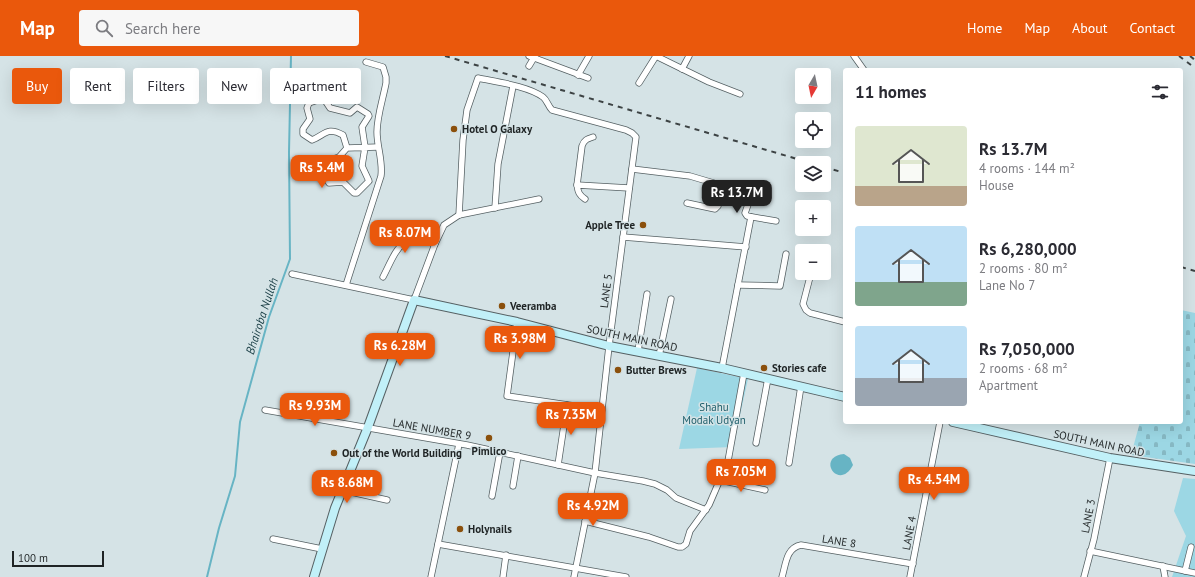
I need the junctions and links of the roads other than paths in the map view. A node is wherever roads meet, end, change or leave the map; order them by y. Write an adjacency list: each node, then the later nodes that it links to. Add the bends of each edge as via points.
1 (532, 56): 7 (street); 10 (street)
2 (589, 56): 10 (street)
3 (656, 56): 9 (street); 12 (street)
4 (689, 56): 9 (street)
5 (854, 56): 8 (street)
6 (366, 62): 17 (street, via 383,67 386,77 377,131)
7 (529, 66)
8 (863, 68)
9 (682, 69): 14 (street)
10 (578, 74): 11 (street)
11 (588, 78)
12 (639, 83)
13 (513, 86): 19 (street, LANE 5, via 537,93 545,98 552,110 632,133 636,137); 28 (street, via 498,164); 29 (street, via 478,78 468,110 463,140)
14 (740, 94)
15 (593, 137): 20 (street, via 587,139 582,146)
16 (365, 147): 17 (street); 18 (street); 18 (street, via 362,166 369,181 357,193 343,182 327,182 325,171 330,160 339,157); 18 (street, via 362,127 369,116 364,110 357,107 350,113 333,109 324,99 309,103 307,108 310,119 303,129 303,134 312,140 326,131 335,132 343,135)
17 (378, 147): 39 (street, via 382,176)
18 (347, 148)
19 (632, 169): 21 (street, via 690,176); 22 (street, LANE 5)
20 (577, 185): 22 (street); 25 (street, via 580,196)
21 (723, 186): 23 (street); 27 (street, via 715,209)
22 (629, 188): 32 (street, LANE 5)
23 (744, 192)
24 (539, 199): 28 (street)
25 (585, 199)
26 (750, 199): 30 (street, via 746,213)
27 (687, 203)
28 (495, 208): 29 (street)
29 (459, 216): 33 (street, via 444,225)
30 (751, 217): 31 (street); 34 (street)
31 (776, 221)
32 (623, 237): 34 (street); 46 (street, LANE 5)
33 (435, 244): 37 (street, via 421,239 402,243); 42 (street)
34 (746, 247): 40 (street)
35 (786, 254): 40 (street, via 780,286)
36 (292, 274): 39 (street)
37 (383, 277)
38 (809, 280): 44 (street, via 803,304 806,310)
39 (346, 285): 42 (street)
40 (738, 285): 49 (street)
41 (647, 294): 47 (street)
42 (414, 300): 45 (main road, SOUTH MAIN ROAD); 59 (main road)
43 (671, 300): 48 (street)
44 (843, 321)
45 (517, 322): 46 (main road, SOUTH MAIN ROAD); 54 (street, via 507,396)
46 (609, 346): 47 (main road, SOUTH MAIN ROAD); 56 (street, LANE 5)
47 (638, 351): 48 (main road, SOUTH MAIN ROAD)
48 (660, 356): 49 (main road, SOUTH MAIN ROAD)
49 (722, 368): 50 (main road, SOUTH MAIN ROAD)
50 (744, 373): 51 (main road, SOUTH MAIN ROAD); 69 (street, via 728,461)
51 (768, 378): 52 (main road, SOUTH MAIN ROAD); 60 (street)
52 (802, 386): 53 (main road, SOUTH MAIN ROAD); 65 (street)
53 (843, 396)
54 (567, 405): 56 (street); 66 (street)
55 (265, 410): 59 (street, LANE NUMBER 9)
56 (602, 410): 68 (street, LANE 5)
57 (940, 424): 83 (street, LANE 4)
58 (962, 424): 64 (main road, SOUTH MAIN ROAD)
59 (368, 427): 61 (street, LANE NUMBER 9); 71 (main road)
60 (756, 443)
61 (459, 444): 62 (street, LANE NUMBER 9); 78 (street)
62 (500, 452): 63 (street, LANE NUMBER 9); 73 (street)
63 (518, 456): 66 (street, LANE NUMBER 9); 70 (street)
64 (1110, 458): 67 (main road, SOUTH MAIN ROAD); 81 (street, LANE 3)
65 (789, 463)
66 (558, 465): 68 (street, LANE NUMBER 9)
67 (1195, 471)
68 (595, 473): 75 (street, LANE NUMBER 9, via 655,484 676,498); 76 (street, LANE 5)
69 (720, 480): 72 (street); 75 (street)
70 (513, 486)
71 (342, 490): 74 (street); 80 (main road)
72 (765, 490)
73 (492, 496)
74 (387, 500)
75 (706, 510): 76 (street, via 682,547)
76 (585, 521): 85 (street, LANE 5)
77 (273, 539): 80 (street)
78 (438, 544): 82 (street); 89 (street)
79 (1191, 547): 86 (street)
80 (322, 549): 88 (main road)
81 (1090, 551): 84 (street); 95 (street, LANE 3)
82 (506, 555): 85 (street); 90 (street)
83 (913, 564): 93 (street, LANE 8, via 801,545 795,546 789,552); 94 (street, LANE 4)
84 (1163, 566): 86 (street); 96 (street)
85 (576, 567): 91 (street, LANE 5); 92 (street)
86 (1185, 571): 87 (street)
87 (1195, 573)
88 (314, 577)
89 (431, 577)
90 (503, 577)
91 (574, 577)
92 (626, 577)
93 (782, 577)
94 (910, 577)
95 (1084, 577)
96 (1165, 577)

